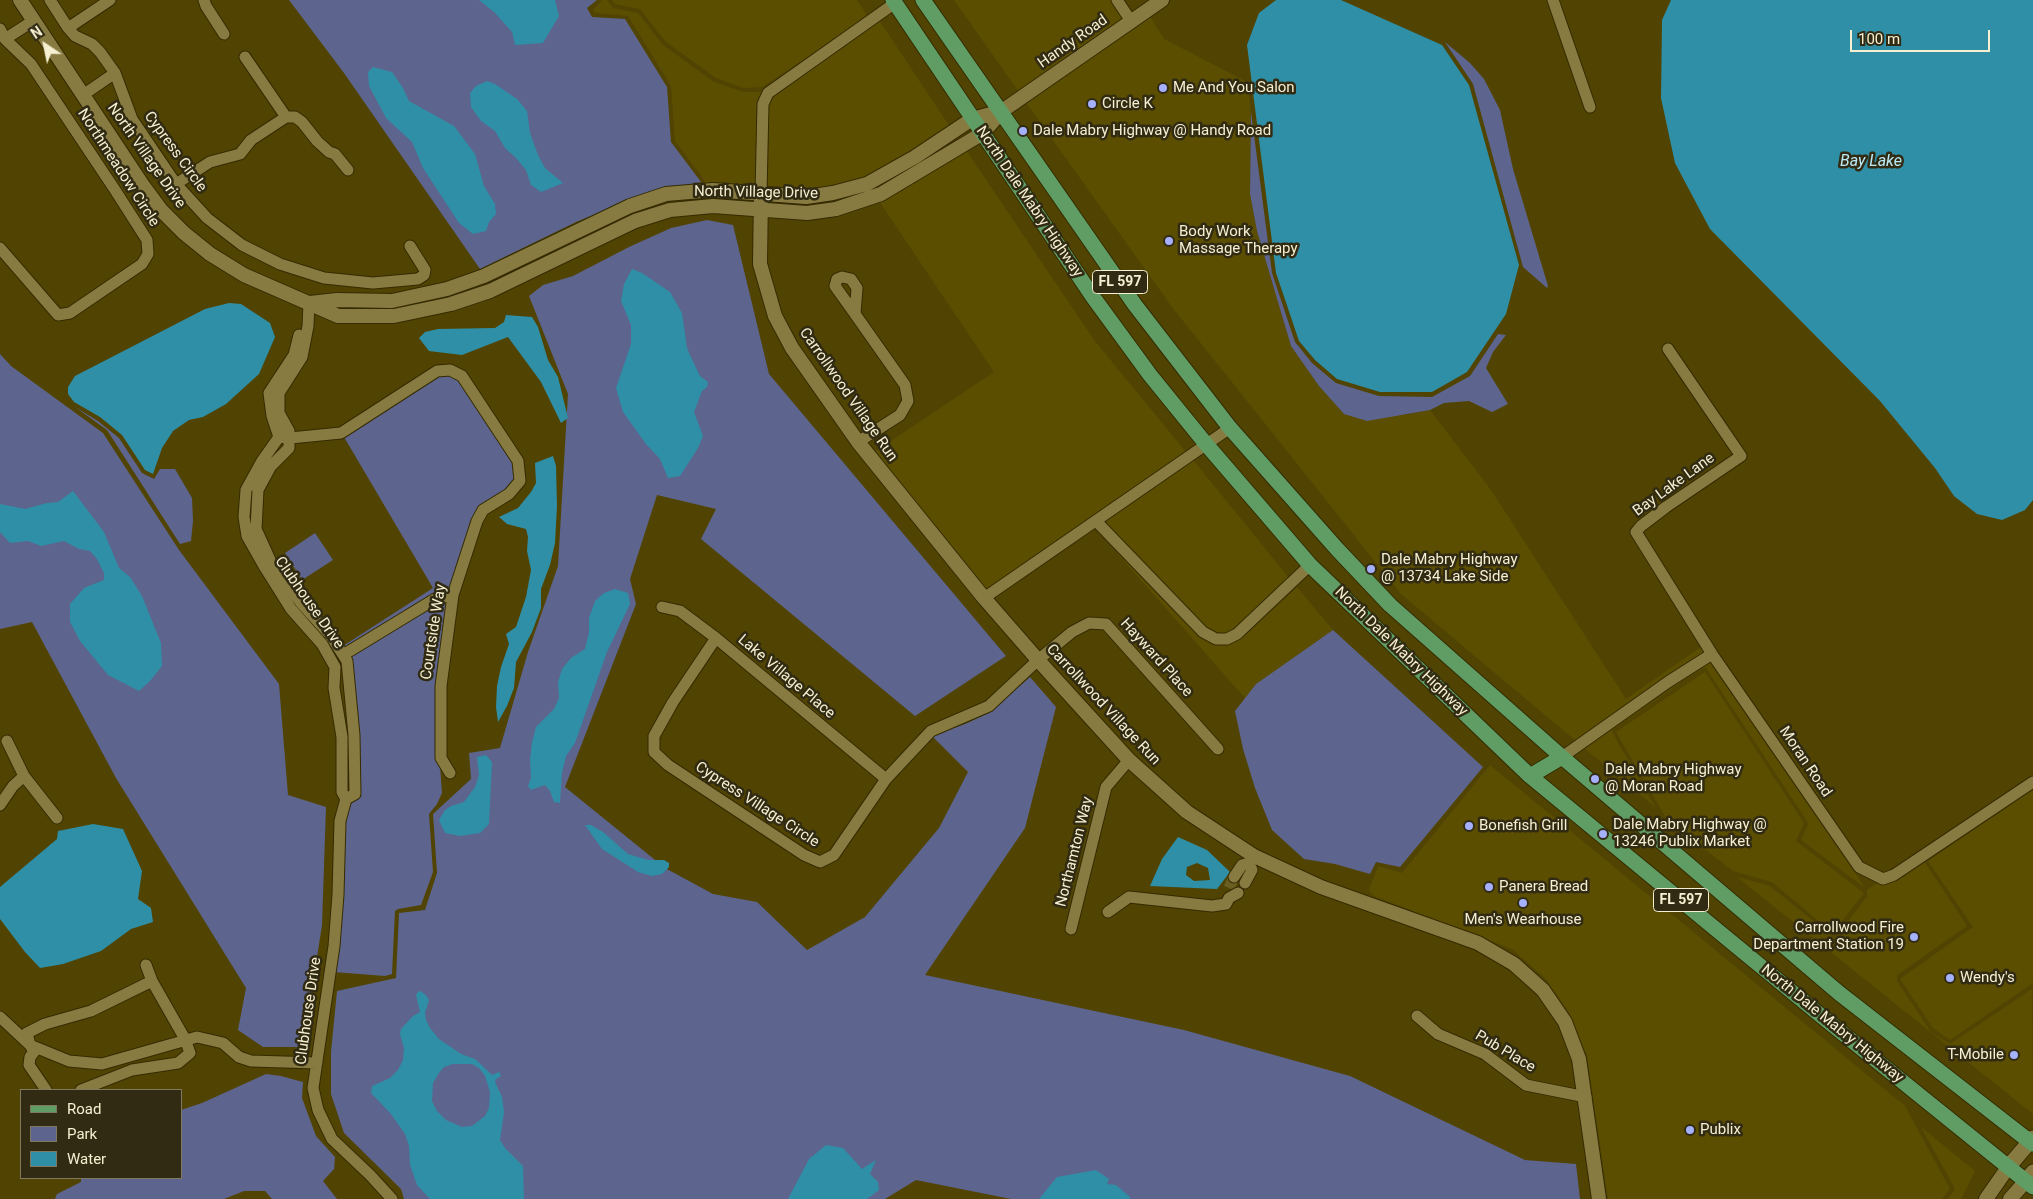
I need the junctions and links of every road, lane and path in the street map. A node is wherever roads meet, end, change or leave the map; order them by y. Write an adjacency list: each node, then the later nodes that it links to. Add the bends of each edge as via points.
1 (20, 0): 10 (street, North Village Drive)
2 (50, 0): 12 (street, Cypress Circle)
3 (110, 0): 12 (street)
4 (204, 0): 14 (street)
5 (923, 0): 20 (main road, North Dale Mabry Highway / FL 597)
6 (1117, 0): 11 (street)
7 (1162, 0): 11 (street, Handy Road)
8 (1553, 0): 19 (street)
9 (894, 1): 22 (main road, North Dale Mabry Highway / FL 597); 27 (street, via 768,93 763,104)
10 (33, 21): 15 (street); 18 (street, North Village Drive)
11 (1131, 21): 20 (street, Handy Road)
12 (68, 28): 17 (street, Cypress Circle, via 75,36 92,44)
13 (0, 29): 15 (street, Northmeadow Circle)
14 (224, 34)
15 (5, 39): 31 (street, Northmeadow Circle, via 31,64 115,190 147,240 148,254 142,264 70,313 58,315)
16 (245, 57): 21 (street)
17 (115, 73): 18 (street); 26 (street, Cypress Circle, via 132,119)
18 (83, 95): 32 (street, North Village Drive, via 144,187 184,233 244,275)
19 (1590, 107)
20 (1002, 111): 22 (street, North Village Drive); 23 (street, North Village Drive); 35 (main road, North Dale Mabry Highway / FL 597, via 1135,305)
21 (286, 117): 24 (street, via 295,117 302,122); 26 (street, via 250,140 240,154 210,162)
22 (972, 118): 23 (main road, North Dale Mabry Highway / FL 597); 25 (street, North Village Drive)
23 (982, 133): 28 (street, North Village Drive); 38 (main road, North Dale Mabry Highway / FL 597, via 1100,307)
24 (348, 170)
25 (876, 179): 27 (street, North Village Drive, via 833,193 806,197); 28 (street)
26 (176, 184): 30 (street, Cypress Circle, via 207,218 242,244 280,264 324,278 373,283 418,279 425,270)
27 (761, 194): 29 (street, Carrollwood Village Run); 32 (street, North Village Drive, via 713,190 666,194 630,206 484,276 447,289 392,301)
28 (881, 194): 29 (street, North Village Drive, via 836,209 807,213)
29 (760, 210): 32 (street, North Village Drive, via 712,206 670,210 636,221 490,291 394,316 338,316); 37 (street, Carrollwood Village Run, via 760,264 775,316 792,348)
30 (410, 246)
31 (0, 248)
32 (309, 303): 36 (street, via 302,357 279,393 279,413 289,431)
33 (855, 314): 37 (street, via 905,385 908,401 900,415)
34 (1668, 349): 45 (street, Bay Lake Lane, via 1741,456 1666,507 1636,532)
35 (1230, 428): 38 (street); 53 (main road, North Dale Mabry Highway / FL 597, via 1390,605)
36 (285, 437): 41 (street, Courtside Way, via 341,433 437,372 450,370 462,376 518,461 520,481 509,494 483,510); 46 (street, Clubhouse Drive, via 289,448 271,466 258,490 256,529 271,562); 49 (street, Clubhouse Drive, via 262,461 246,490 246,536 291,609 322,644 335,668 334,688)
37 (858, 442): 42 (street, Carrollwood Village Run)
38 (1206, 444): 39 (street); 40 (main road, North Dale Mabry Highway / FL 597)
39 (1096, 521): 40 (street, via 1203,632 1216,639 1227,639 1237,634); 42 (street)
40 (1310, 565): 58 (main road, North Dale Mabry Highway / FL 597)
41 (453, 595): 46 (street, via 435,599); 55 (street, Courtside Way, via 441,686 441,758)
42 (984, 598): 47 (street, Carrollwood Village Run)
43 (662, 606): 44 (street, Lake Village Place, via 680,611)
44 (716, 638): 57 (street, Lake Village Place); 57 (street, Cypress Village Circle, via 654,736 654,752 668,765 804,856 820,862 834,855)
45 (1712, 654): 53 (street); 59 (street, Moran Road, via 1859,867 1883,879 1894,875)
46 (343, 655): 48 (street, Clubhouse Drive, via 347,662)
47 (1038, 660): 50 (street, Hayward Place, via 990,706 931,731); 52 (street, Hayward Place, via 1072,632 1089,623 1106,624); 54 (street, Carrollwood Village Run)
48 (354, 736): 49 (street); 60 (street, Clubhouse Drive, via 355,794)
49 (342, 737): 60 (street, Clubhouse Drive, via 342,792)
50 (924, 738): 57 (street, Cypress Village Circle)
51 (7, 741): 56 (street)
52 (1218, 749)
53 (1562, 757): 58 (main road); 78 (main road, North Dale Mabry Highway / FL 597, via 1844,997)
54 (1129, 760): 63 (street, Carrollwood Village Run, via 1187,812); 67 (street, Northamton Way, via 1106,787)
55 (450, 773)
56 (24, 776): 61 (street); 62 (street)
57 (886, 779)
58 (1536, 781): 79 (main road, North Dale Mabry Highway / FL 597)
59 (2033, 782)
60 (346, 800): 74 (street, Clubhouse Drive, via 340,822 334,938)
61 (0, 805)
62 (57, 818)
63 (1251, 859): 64 (street, via 1242,865); 77 (street, Carrollwood Village Run, via 1478,944 1514,964 1543,990 1565,1022 1579,1058)
64 (1239, 880)
65 (1232, 893): 66 (street, via 1226,904 1212,906 1129,897)
66 (1108, 912)
67 (1072, 929)
68 (146, 965): 69 (street)
69 (152, 981): 72 (street); 73 (street, via 91,1011 45,1024 27,1033)
70 (0, 1016): 73 (street)
71 (1417, 1016): 77 (street, Pub Place, via 1438,1034 1485,1054 1526,1085)
72 (185, 1039): 73 (street, via 102,1064 68,1062); 74 (street, via 210,1038 251,1061); 76 (street, via 190,1053 178,1063 132,1070)
73 (30, 1046): 75 (street, via 34,1052 29,1064)
74 (317, 1063): 81 (street, Clubhouse Drive, via 315,1100 332,1139)
75 (45, 1089)
76 (83, 1089)
77 (1586, 1097): 82 (street, Carrollwood Village Run)
78 (2032, 1142): 79 (main road)
79 (2009, 1166): 80 (main road, North Dale Mabry Highway / FL 597); 83 (street)
80 (2031, 1180): 84 (street)
81 (392, 1199)
82 (1599, 1199)
83 (1986, 1199)
84 (2010, 1199)

